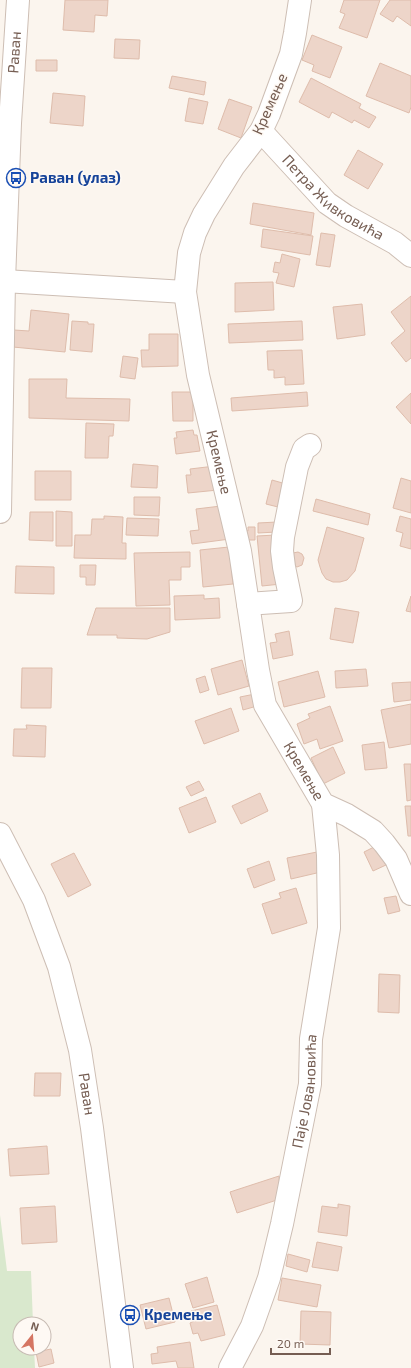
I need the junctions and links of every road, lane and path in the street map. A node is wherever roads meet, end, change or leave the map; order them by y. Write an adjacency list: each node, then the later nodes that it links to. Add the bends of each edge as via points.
1 (18, 0): 3 (street, Раван)
2 (300, 0): 4 (street, Кремење, via 291,54)
3 (5, 122): 6 (street, Раван)
4 (261, 131): 5 (street, Петра Живковића, via 327,203 395,243); 7 (street, Кремење, via 234,166 198,226 189,253)
5 (411, 256)
6 (4, 281): 7 (street); 9 (street, Раван)
7 (184, 292): 10 (street, Кремење, via 198,375 240,551)
8 (310, 444): 10 (street, via 304,449 296,467 283,537 282,551 291,601)
9 (0, 512)
10 (248, 604): 11 (street, Кремење, via 265,705)
11 (323, 804): 13 (street, Кремење, via 347,814 372,831 384,843 396,859); 15 (street, Паје Јовановића, via 328,856 329,928 311,1039 310,1084 269,1278 252,1326)
12 (0, 834): 14 (street, Раван, via 34,900 59,967 80,1050)
13 (411, 894)
14 (122, 1368)
15 (230, 1368)

